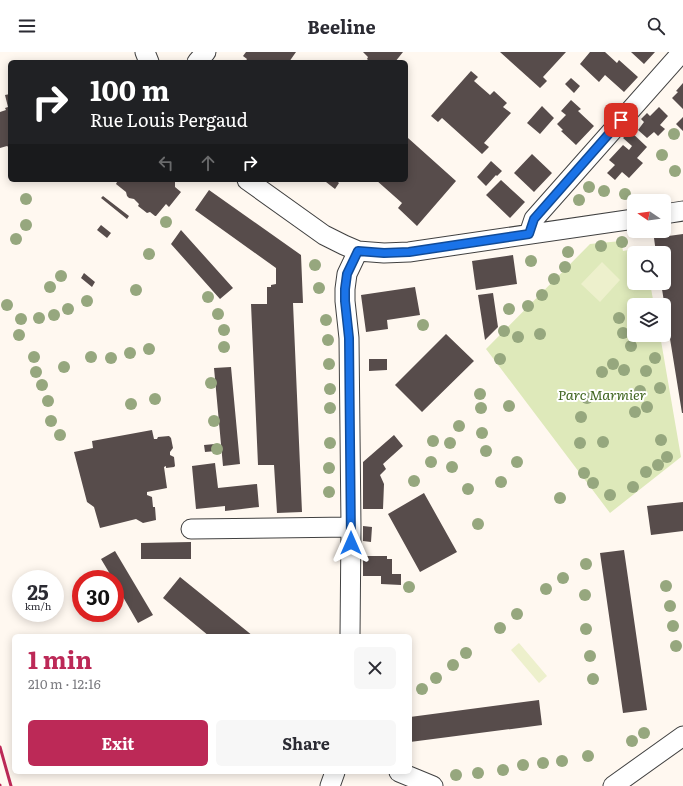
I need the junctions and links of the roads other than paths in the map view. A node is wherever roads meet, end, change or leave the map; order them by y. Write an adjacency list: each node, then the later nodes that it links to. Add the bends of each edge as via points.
1 (206, 52): 3 (street)
2 (682, 52): 8 (street, via 534,219)
3 (199, 60)
4 (250, 182): 9 (street, via 324,235)
5 (683, 211): 6 (street)
6 (671, 213)
7 (627, 220): 8 (street)
8 (529, 234): 9 (street, via 409,252)
9 (358, 251): 10 (street, via 347,274 345,289 349,338)
10 (351, 527): 11 (street); 12 (street)
11 (191, 529)
12 (350, 634)
13 (683, 736): 16 (street)
14 (404, 774): 15 (street)
15 (433, 786)
16 (613, 786)

